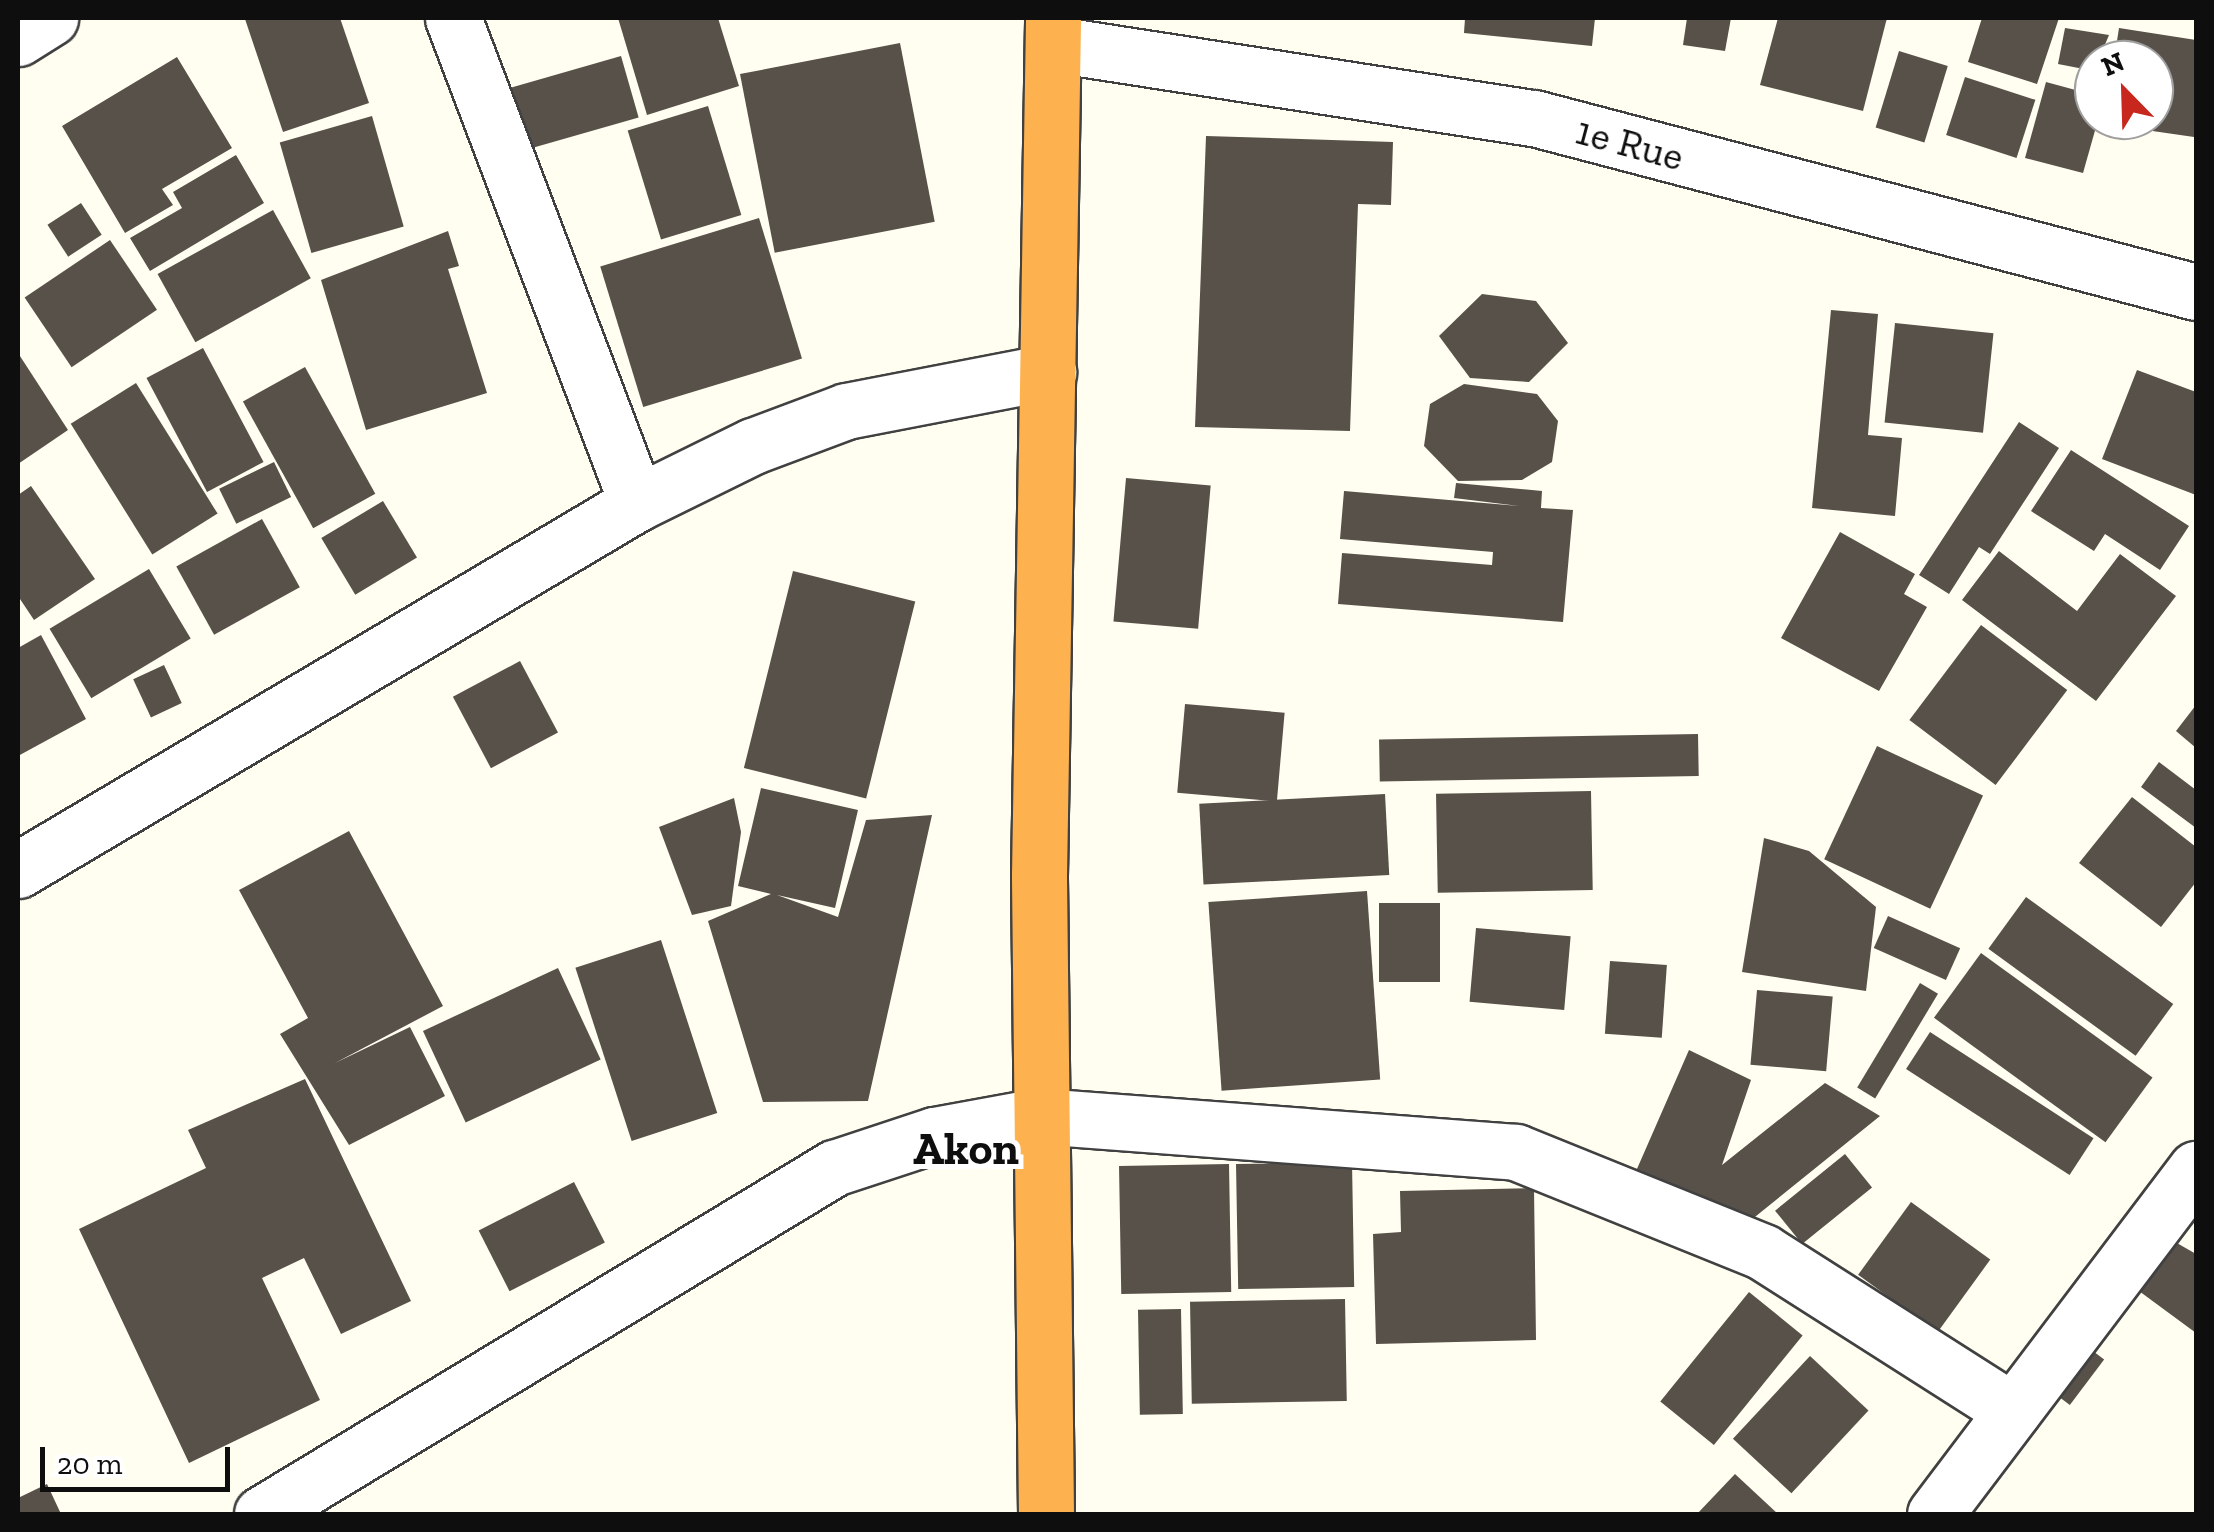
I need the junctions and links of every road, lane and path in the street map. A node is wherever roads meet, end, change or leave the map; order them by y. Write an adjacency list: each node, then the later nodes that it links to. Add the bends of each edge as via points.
1 (50, 18): 4 (street)
2 (453, 18): 7 (street)
3 (1053, 30): 5 (street, 1e Rue, via 1534,118); 6 (highway, via 1043,231)
4 (18, 38)
5 (2196, 292)
6 (1048, 372): 7 (street, via 846,411); 9 (highway)
7 (636, 503): 8 (street)
8 (18, 870)
9 (1039, 1116): 11 (street, via 1516,1152 1763,1252); 12 (street, via 934,1135 834,1168); 13 (highway)
10 (2196, 1169): 11 (street)
11 (2013, 1411): 14 (street)
12 (272, 1511)
13 (1046, 1514)
14 (1934, 1514)

